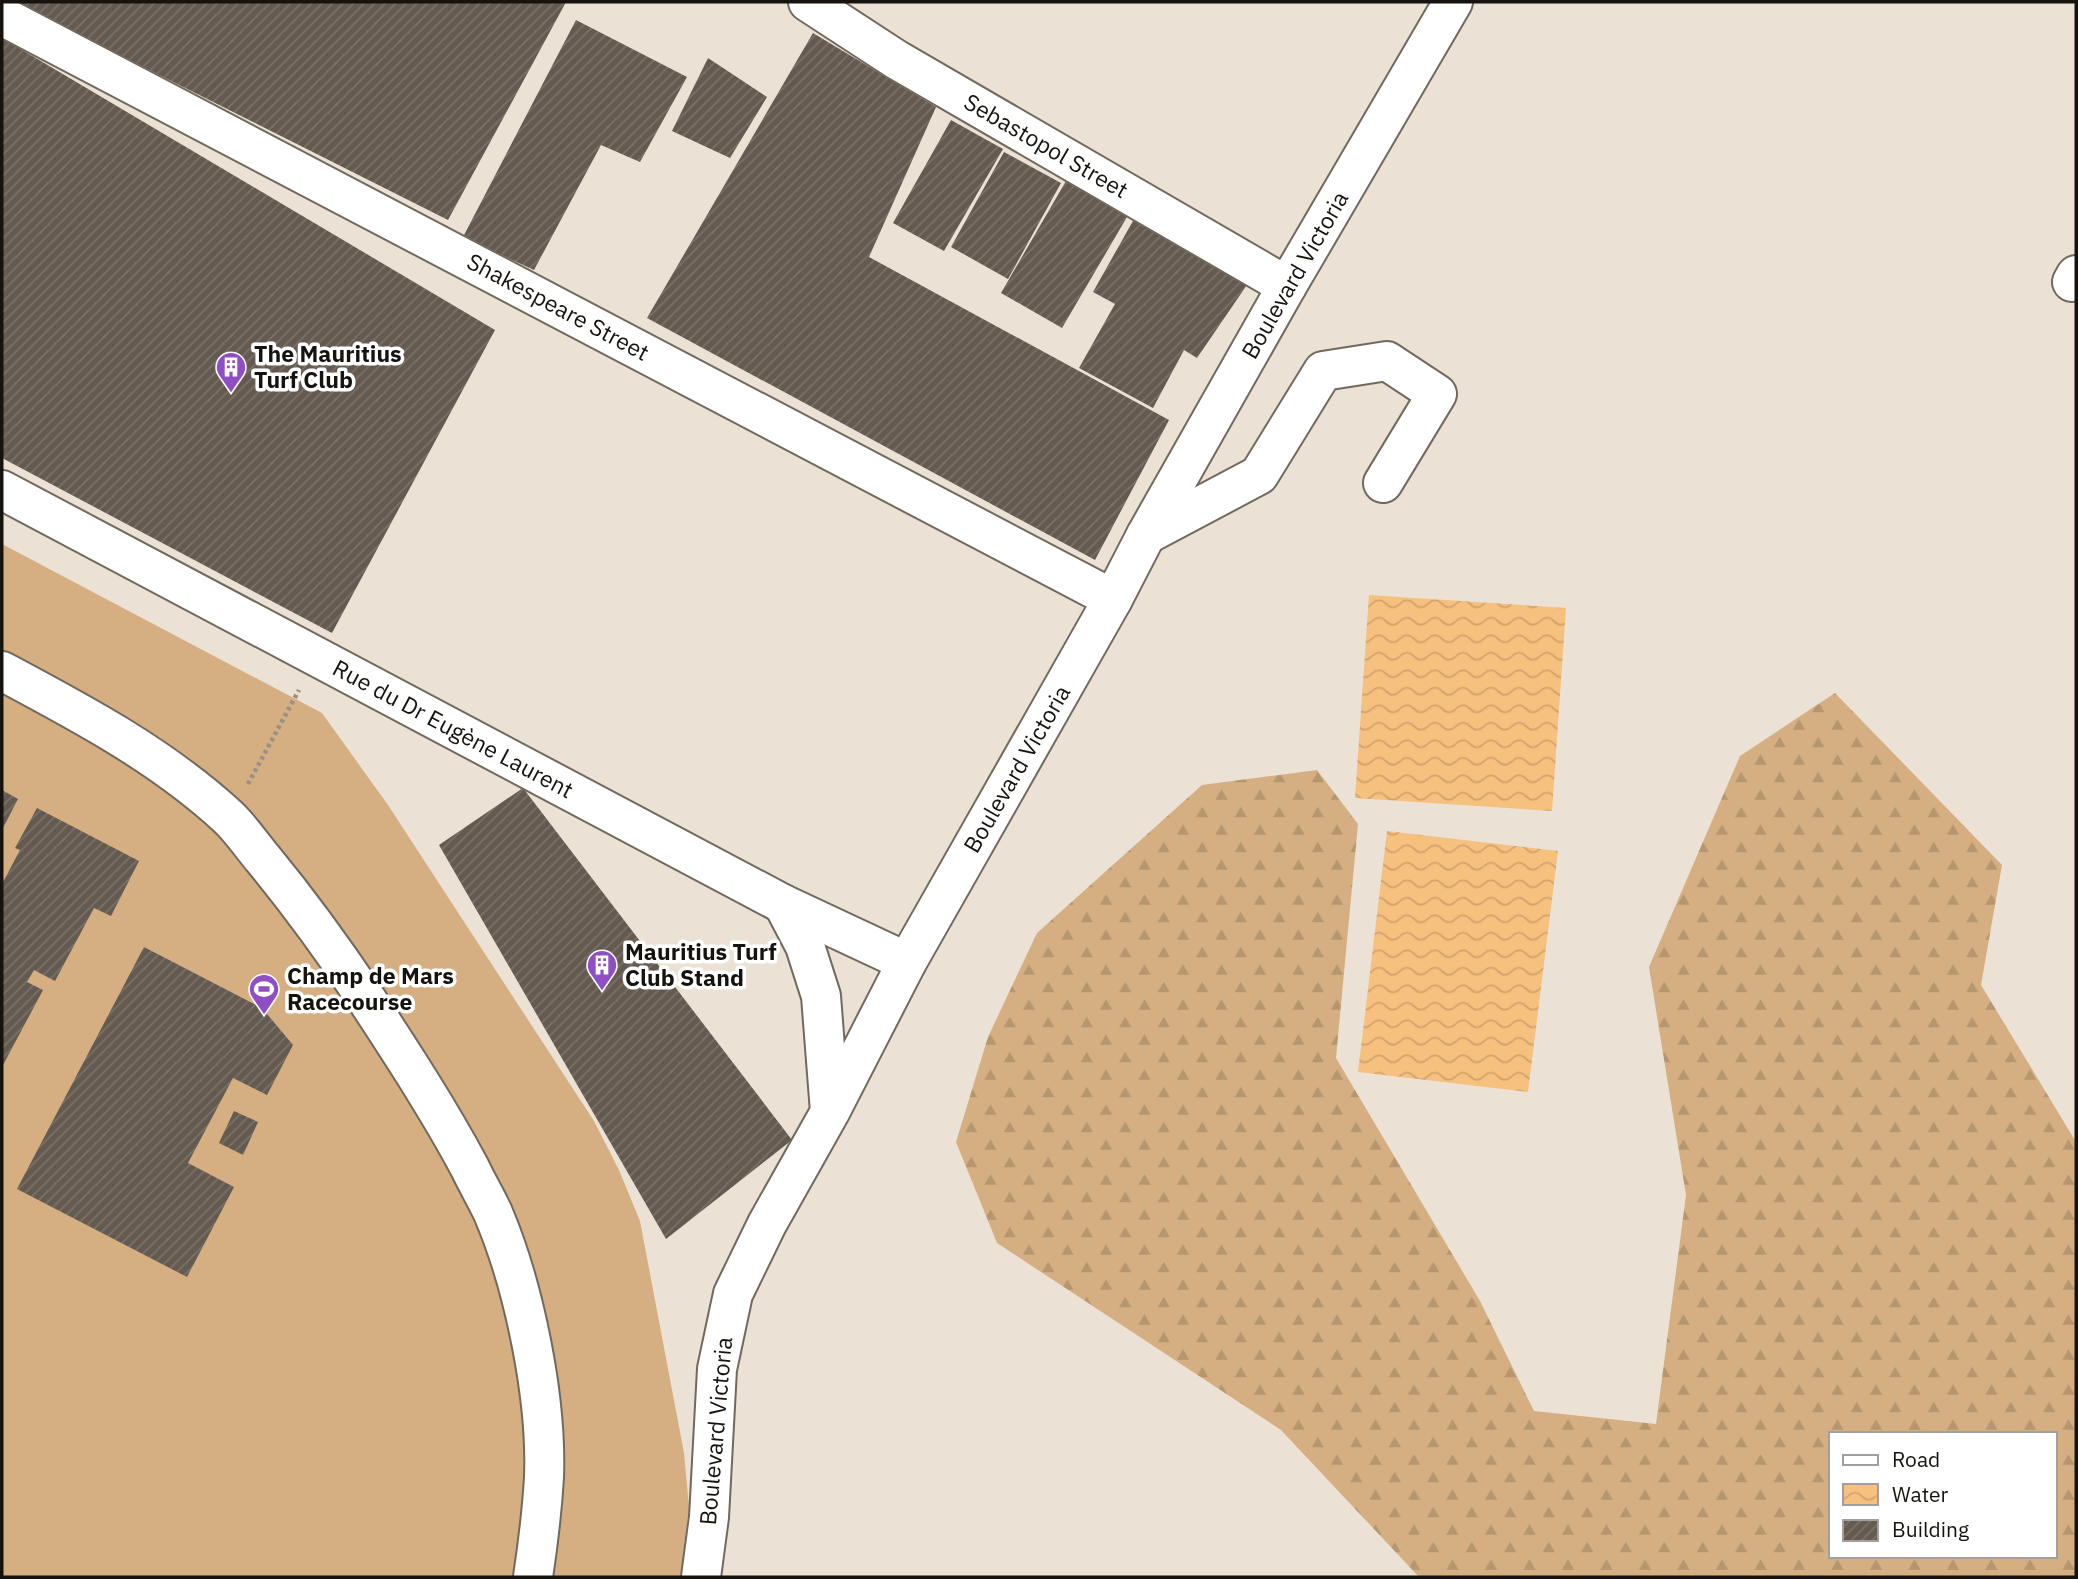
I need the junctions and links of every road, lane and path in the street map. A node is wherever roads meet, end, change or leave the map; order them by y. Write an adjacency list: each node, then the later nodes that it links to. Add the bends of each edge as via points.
1 (808, 2): 4 (street, Sebastopol Street, via 897,60)
2 (1453, 2): 4 (street, Boulevard Victoria)
3 (2, 16): 8 (street, Shakespeare Street)
4 (1287, 286): 7 (street, Boulevard Victoria)
5 (1384, 484): 7 (street, via 1437,394 1387,361 1323,371 1259,475)
6 (2, 490): 12 (street, Rue du Dr Eugène Laurent)
7 (1146, 535): 8 (street, Boulevard Victoria)
8 (1113, 599): 13 (street, Boulevard Victoria)
9 (2, 671): 11 (street, via 77,710 170,769)
10 (301, 686): 11 (path)
11 (229, 818): 15 (street, via 285,885 417,1075 493,1213 526,1321 541,1397 544,1474)
12 (783, 904): 13 (street, Rue du Dr Eugène Laurent); 14 (street, via 805,946 821,996)
13 (907, 962): 14 (street, Boulevard Victoria)
14 (830, 1112): 16 (street, Boulevard Victoria, via 733,1294 717,1369)
15 (533, 1577)
16 (701, 1577)

